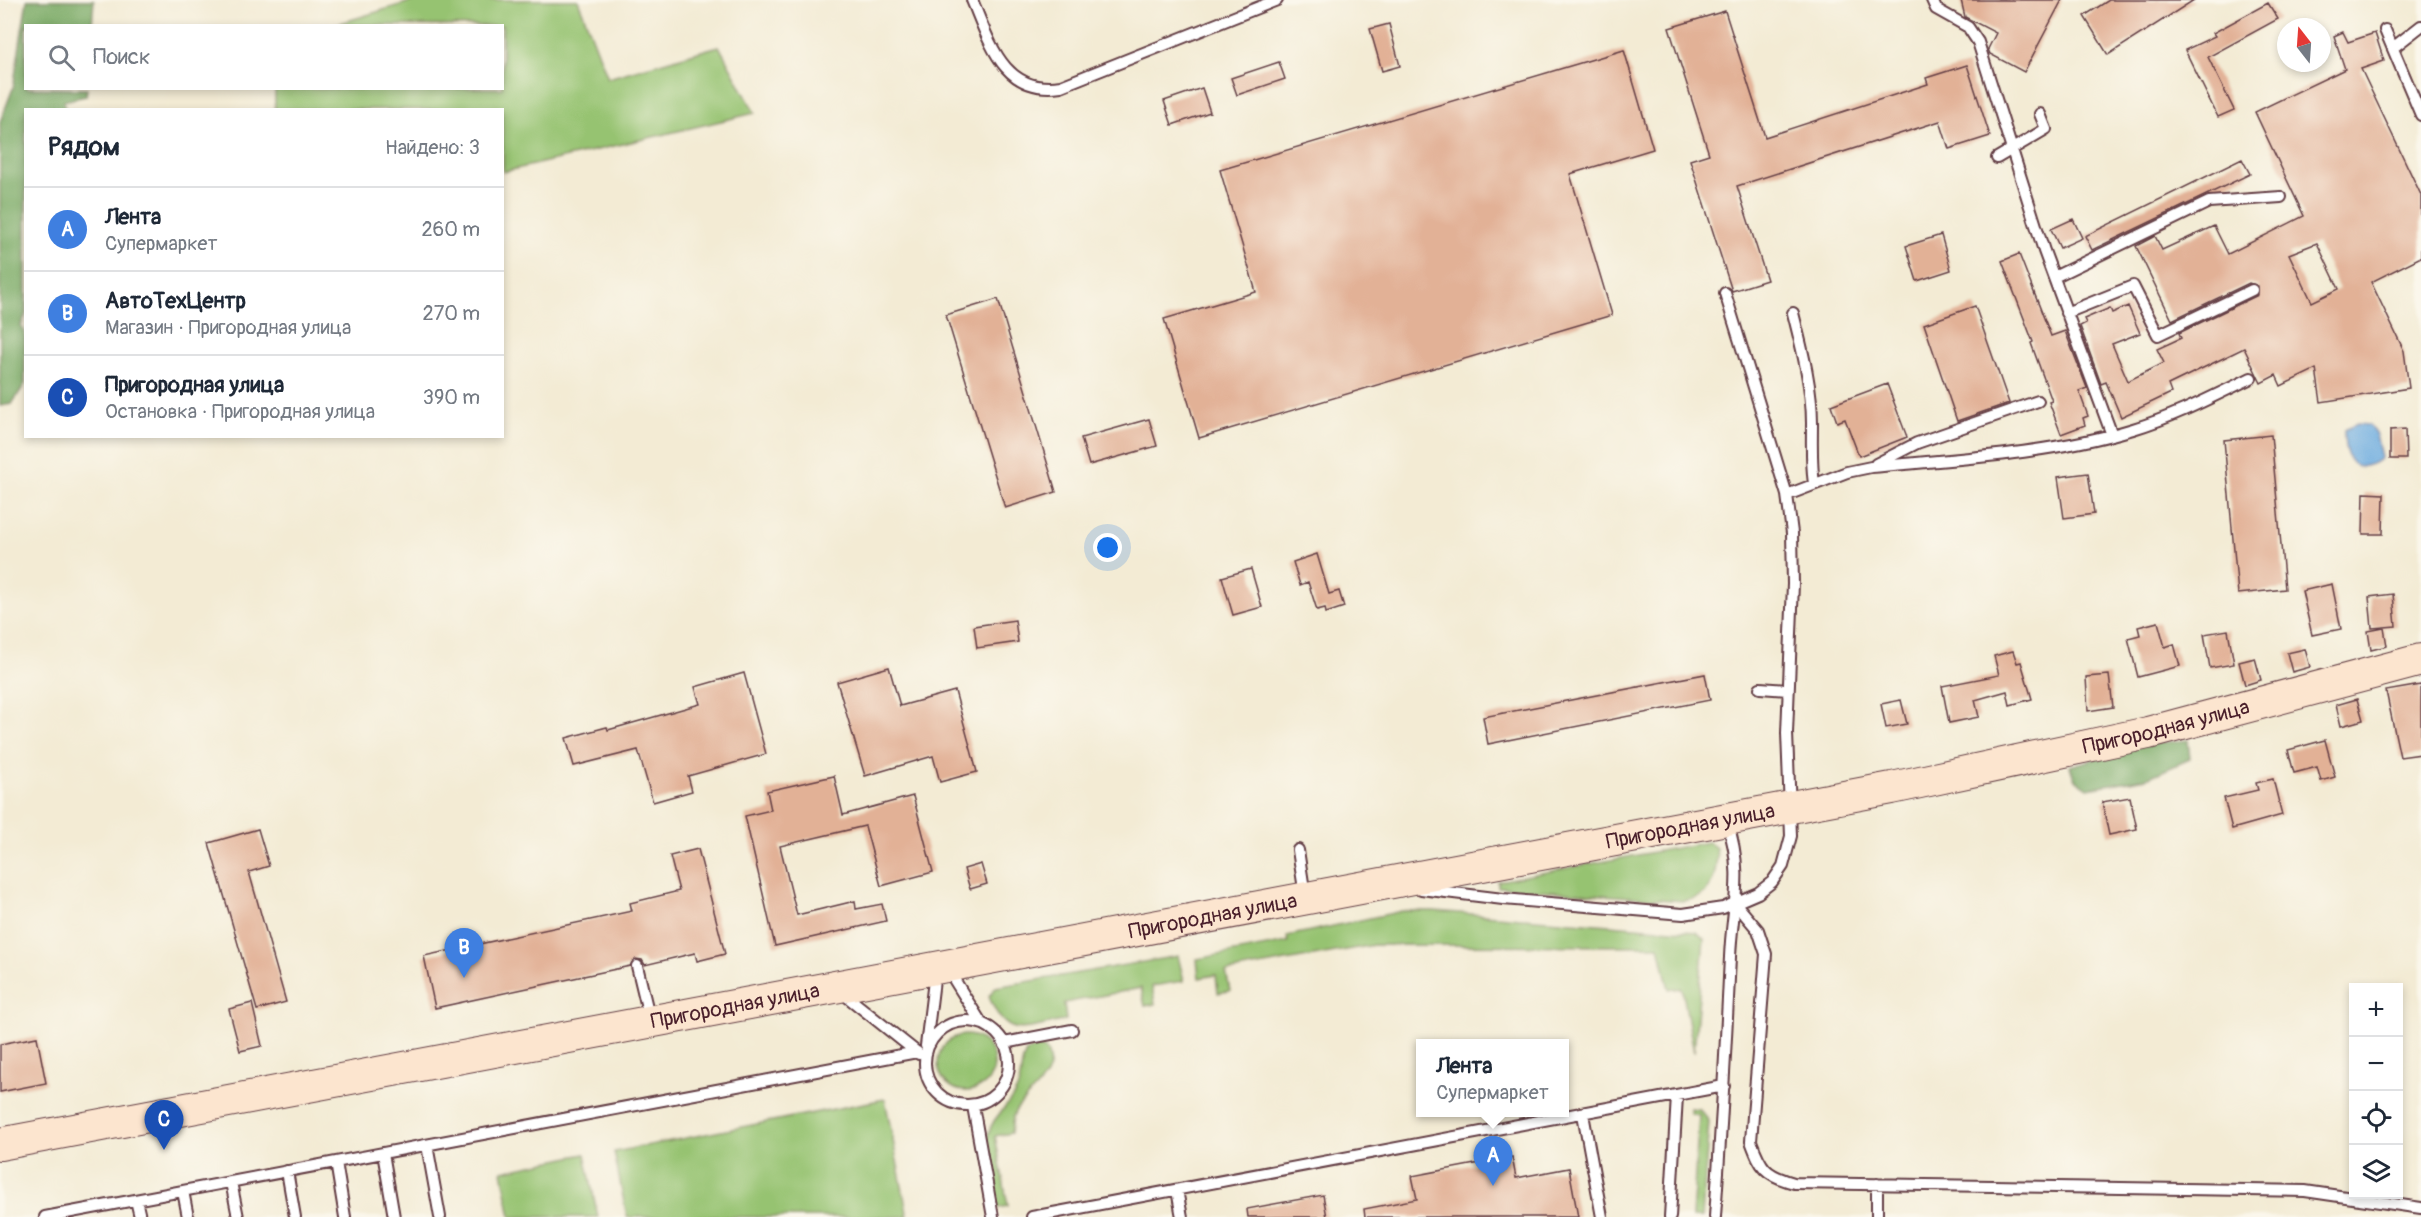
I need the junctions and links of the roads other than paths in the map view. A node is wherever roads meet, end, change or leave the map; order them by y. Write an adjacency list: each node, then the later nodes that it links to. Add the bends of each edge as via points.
1 (972, 0): 2 (lane, via 1002,65 1034,87 1049,88)
2 (1277, 0)
3 (1932, 0): 9 (lane, via 1936,9 1968,27 1978,42)
4 (2421, 26): 6 (lane)
5 (2385, 30): 6 (lane)
6 (2394, 47): 8 (lane)
7 (2040, 114): 9 (lane, via 2046,129)
8 (2421, 115)
9 (2012, 150): 10 (lane); 12 (lane)
10 (1997, 158)
11 (2281, 197): 12 (lane, via 2209,202)
12 (2054, 277): 16 (lane)
13 (2252, 290): 16 (lane, via 2158,335 2133,286)
14 (1725, 293): 22 (lane)
15 (1793, 313): 21 (lane, via 1805,360)
16 (2066, 313): 19 (lane)
17 (2251, 378): 19 (lane, via 2185,410)
18 (2037, 401): 20 (lane, via 1917,443)
19 (2112, 435): 20 (lane, via 2062,446)
20 (1871, 467): 21 (lane)
21 (1814, 484): 22 (lane)
22 (1787, 495): 25 (lane, via 1793,584)
23 (2421, 660): 26 (street, Пригородная улица, via 2148,733)
24 (1760, 688): 25 (lane)
25 (1788, 690): 26 (lane)
26 (1791, 807): 27 (street, Пригородная улица); 31 (lane, via 1791,836 1783,866 1758,893)
27 (1726, 819): 29 (street, Пригородная улица); 31 (lane, via 1735,845)
28 (1298, 850): 30 (lane)
29 (1385, 884): 30 (street, Пригородная улица); 31 (lane, via 1503,899 1683,914)
30 (1305, 899): 33 (street, Пригородная улица)
31 (1735, 903): 40 (lane); 52 (lane, via 1758,930 1766,954 1751,1141 1760,1165 1773,1177 1794,1183)
32 (637, 966): 36 (lane)
33 (941, 969): 34 (street, Пригородная улица); 35 (lane); 39 (lane)
34 (838, 989): 36 (street, Пригородная улица); 39 (lane)
35 (980, 1022): 38 (lane, via 999,1034); 39 (lane, via 957,1021 935,1034)
36 (651, 1023): 46 (street, Пригородная улица)
37 (1072, 1030): 38 (lane)
38 (1004, 1043): 42 (lane, via 1010,1054 1008,1077 994,1097)
39 (920, 1055): 42 (lane, via 929,1083 947,1102); 47 (lane)
40 (1724, 1086): 41 (lane); 71 (lane)
41 (1677, 1096): 43 (lane); 70 (lane)
42 (973, 1106): 66 (lane)
43 (1583, 1114): 45 (lane); 69 (lane)
44 (1567, 1117): 53 (lane)
45 (1569, 1117)
46 (0, 1144)
47 (427, 1145): 48 (lane); 65 (lane)
48 (383, 1153): 49 (lane); 64 (lane)
49 (336, 1162): 50 (lane); 63 (lane)
50 (287, 1171): 51 (lane); 62 (lane)
51 (231, 1182): 54 (lane); 61 (lane)
52 (1877, 1185): 56 (lane, via 2306,1191); 72 (lane)
53 (1177, 1190): 67 (lane); 68 (lane)
54 (183, 1191): 55 (lane); 60 (lane)
55 (136, 1200): 57 (lane); 59 (lane)
56 (2421, 1208)
57 (90, 1213): 58 (lane)
58 (45, 1217)
59 (140, 1217)
60 (188, 1217)
61 (238, 1217)
62 (295, 1217)
63 (345, 1217)
64 (394, 1217)
65 (440, 1217)
66 (993, 1217)
67 (1032, 1217)
68 (1182, 1217)
69 (1602, 1217)
70 (1671, 1217)
71 (1715, 1217)
72 (1877, 1217)

